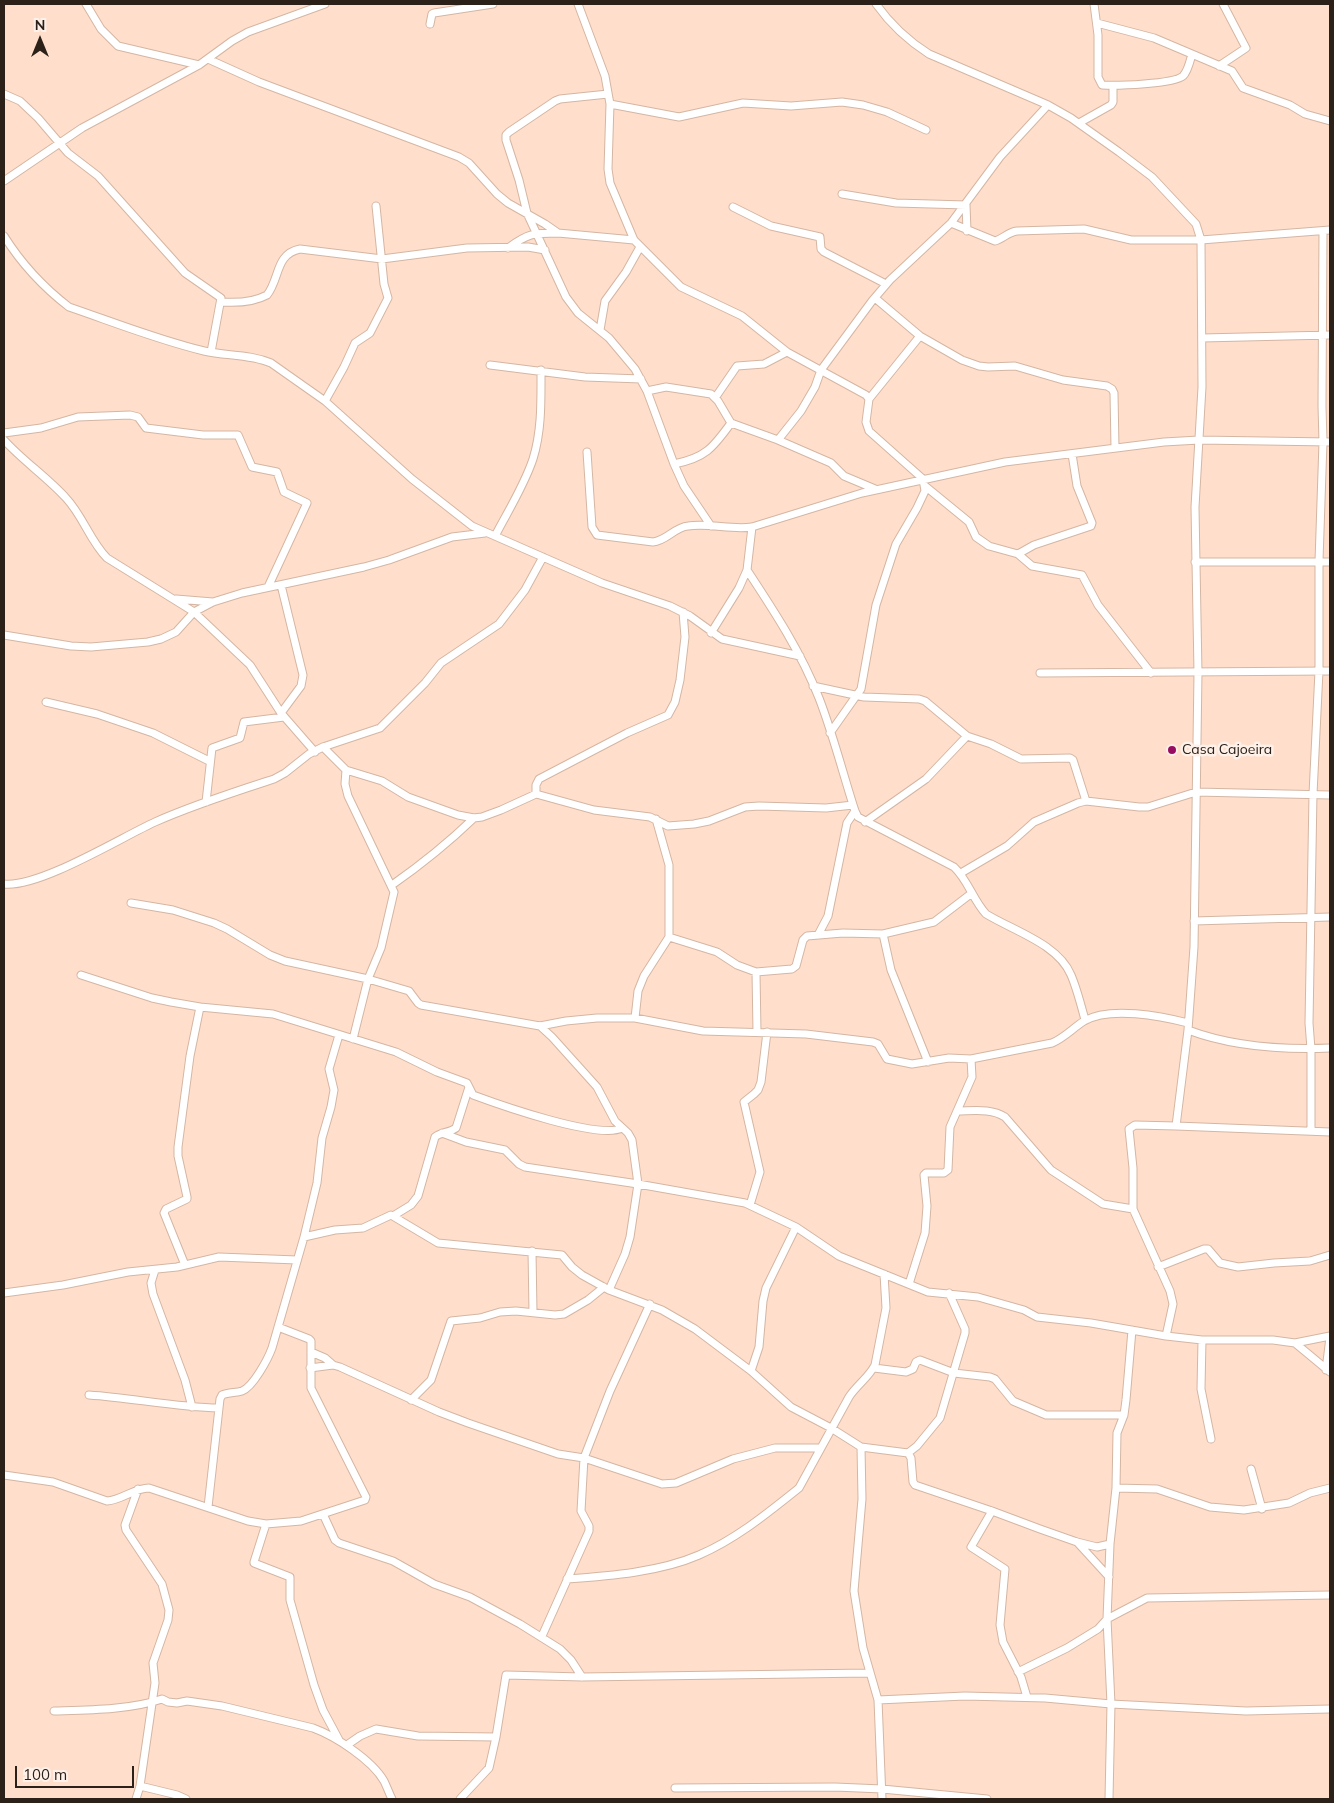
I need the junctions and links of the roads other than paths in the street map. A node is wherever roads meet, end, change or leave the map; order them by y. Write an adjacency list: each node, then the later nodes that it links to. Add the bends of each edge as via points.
1 (86, 4): 12 (street, via 98,26 118,46)
2 (325, 4): 11 (street, via 248,32)
3 (493, 4): 9 (street, via 434,13)
4 (578, 4): 16 (street, via 601,61)
5 (876, 4): 18 (street, via 901,34 929,54)
6 (1094, 4): 8 (street)
7 (1223, 4): 13 (street, via 1246,48)
8 (1097, 23): 10 (street, via 1154,38); 14 (street, via 1098,77 1102,85)
9 (430, 24)
10 (1192, 54): 13 (street); 14 (street, via 1185,73 1176,80)
11 (208, 60): 12 (street); 28 (street, via 459,157 475,169 497,194)
12 (199, 65): 22 (street)
13 (1219, 66): 19 (street, via 1232,71 1243,88)
14 (1113, 86): 20 (street, via 1113,102)
15 (4, 94): 22 (street, via 20,101)
16 (608, 94): 17 (street); 28 (street, via 560,99 506,135)
17 (610, 104): 21 (street, via 679,117 743,103 791,106 842,102 887,112); 35 (street, via 610,183)
18 (1048, 105): 20 (street); 25 (street, via 1000,157)
19 (1330, 121)
20 (1079, 123): 36 (street, via 1152,177 1196,224)
21 (926, 130)
22 (58, 143): 23 (street); 43 (street, via 109,187 185,273 222,298)
23 (4, 182)
24 (842, 194): 25 (street, via 896,203)
25 (966, 205): 29 (street); 31 (street)
26 (376, 206): 40 (street)
27 (733, 208): 41 (street, via 771,226 820,237 824,252)
28 (527, 213): 32 (street); 33 (street)
29 (951, 224): 31 (street); 41 (street)
30 (1327, 230): 36 (street); 45 (street)
31 (968, 231): 36 (street, via 995,241 1017,231 1084,229 1131,240)
32 (538, 233): 33 (street); 37 (street, via 526,236); 39 (street)
33 (558, 233): 35 (street)
34 (4, 236): 48 (street, via 20,260 69,307)
35 (634, 240): 38 (street)
36 (1201, 240): 47 (street)
37 (508, 248): 39 (street); 40 (street, via 456,249)
38 (640, 248): 44 (street, via 605,301); 49 (street, via 681,287 742,316)
39 (545, 250): 44 (street, via 572,306)
40 (382, 259): 43 (street, via 300,248 282,259 267,295); 57 (street, via 388,298 370,333 355,343)
41 (886, 284): 42 (street)
42 (875, 298): 46 (street); 52 (street)
43 (222, 302): 48 (street)
44 (600, 330): 53 (street, via 630,360)
45 (1327, 335): 47 (street); 63 (street, via 1322,406)
46 (920, 336): 56 (street); 64 (street, via 979,366 1015,366 1063,380 1107,386 1114,393)
47 (1202, 338): 62 (street)
48 (211, 352): 57 (street, via 267,361)
49 (787, 352): 52 (street); 55 (street, via 764,364 737,366)
50 (490, 365): 51 (street)
51 (541, 370): 53 (street, via 585,377); 73 (street, via 541,415 532,461)
52 (821, 370): 56 (street); 61 (street, via 801,411)
53 (641, 379): 54 (street)
54 (647, 391): 55 (street, via 666,387 706,393); 67 (street)
55 (715, 398): 58 (street)
56 (869, 399): 68 (street, via 866,422 869,431)
57 (325, 402): 72 (street, via 412,479 472,526)
58 (731, 423): 61 (street); 67 (street, via 708,452 696,459)
59 (4, 433): 81 (street, via 41,428 78,417 130,415 138,417 146,428 203,435 238,435 252,467 275,471 284,492 307,503)
60 (4, 440): 82 (street, via 66,497 107,558)
61 (778, 440): 69 (street, via 831,463 844,476)
62 (1199, 440): 63 (street); 64 (street); 77 (street)
63 (1327, 442): 76 (street)
64 (1115, 448): 66 (street)
65 (587, 452): 70 (street, via 592,527 597,536 659,542 685,527)
66 (1072, 454): 68 (street, via 1005,462); 74 (street, via 1077,486 1091,526 1034,545)
67 (674, 464): 70 (street, via 688,494)
68 (924, 482): 69 (street); 74 (street, via 969,522 976,537 989,546); 95 (street, via 925,491 896,544 872,620)
69 (876, 490): 71 (street)
70 (711, 526): 71 (street)
71 (752, 527): 79 (street)
72 (486, 532): 73 (street); 80 (street, via 452,537 389,560)
73 (495, 536): 75 (street)
74 (1018, 554): 92 (street, via 1032,566 1082,575 1098,605)
75 (543, 557): 85 (street, via 602,583); 100 (street, via 525,590 499,624 441,663 380,728)
76 (1319, 561): 77 (street); 78 (street); 89 (street)
77 (1195, 562): 93 (street)
78 (1330, 562)
79 (747, 570): 86 (street); 88 (street)
80 (281, 585): 81 (street); 97 (street, via 303,674 301,686)
81 (268, 587): 83 (street)
82 (173, 599): 83 (street); 84 (street)
83 (213, 602): 84 (street)
84 (194, 612): 87 (street, via 176,632 148,642 91,647); 97 (street, via 250,665)
85 (683, 612): 86 (street); 105 (street, via 685,637 680,680 676,702 668,715 626,733 539,779)
86 (711, 633): 88 (street, via 733,642)
87 (4, 635)
88 (800, 656): 94 (street)
89 (1319, 671): 90 (street); 93 (street); 106 (street)
90 (1330, 671)
91 (1040, 673): 92 (street)
92 (1151, 673): 93 (street)
93 (1198, 673): 104 (street)
94 (813, 686): 95 (street); 98 (street)
95 (858, 695): 98 (street); 99 (street, via 925,701)
96 (46, 702): 102 (street, via 97,714 153,733)
97 (282, 715): 101 (street); 102 (street, via 244,722 240,738 212,748)
98 (830, 733): 110 (street)
99 (967, 736): 108 (street, via 1021,759 1070,758); 113 (street, via 926,779)
100 (323, 747): 101 (street); 103 (street)
101 (315, 752): 109 (street, via 274,779)
102 (209, 761): 109 (street)
103 (346, 770): 111 (street, via 382,781 408,797); 116 (street, via 348,796)
104 (1196, 792): 106 (street); 108 (street, via 1148,807); 121 (street)
105 (536, 794): 111 (street); 112 (street, via 600,811)
106 (1313, 794): 107 (street); 120 (street)
107 (1330, 795)
108 (1086, 801): 114 (street, via 1034,822 1007,846)
109 (206, 802): 115 (street, via 155,822 54,872 18,885)
110 (854, 808): 112 (street, via 745,807 694,824 668,826); 113 (street); 123 (street, via 847,823 828,916)
111 (474, 818): 116 (street, via 427,861)
112 (656, 818): 124 (street, via 669,865)
113 (865, 822): 114 (street)
114 (961, 873): 117 (street)
115 (4, 884)
116 (392, 885): 127 (street, via 392,905 381,948)
117 (972, 893): 122 (street, via 934,922); 130 (street, via 986,914 1049,948 1061,959 1071,974)
118 (131, 903): 127 (street, via 173,910 214,923 285,961)
119 (1330, 917): 120 (street)
120 (1311, 918): 121 (street); 140 (street)
121 (1194, 921): 133 (street)
122 (883, 934): 123 (street); 142 (street, via 891,970)
123 (818, 935): 125 (street, via 805,937 794,968)
124 (669, 937): 125 (street, via 717,952); 129 (street, via 644,976 638,991)
125 (756, 972): 134 (street)
126 (81, 975): 128 (street, via 152,998)
127 (368, 979): 132 (street, via 409,991 421,1005); 138 (street)
128 (200, 1007): 136 (street, via 273,1014); 159 (street, via 178,1147 188,1197 164,1213)
129 (636, 1018): 131 (street, via 597,1018); 134 (street, via 702,1031)
130 (1085, 1020): 133 (street, via 1109,1014 1136,1014 1156,1016); 141 (street, via 1052,1043)
131 (552, 1024): 132 (street); 137 (street)
132 (540, 1026): 137 (street)
133 (1188, 1027): 140 (street, via 1208,1038 1241,1045); 145 (street)
134 (757, 1032): 135 (street)
135 (766, 1032): 142 (street, via 873,1042 887,1058 912,1064); 151 (street, via 761,1082 758,1090 744,1102 760,1172)
136 (339, 1034): 138 (street); 155 (street, via 329,1069 334,1090 323,1131 317,1183)
137 (552, 1036): 146 (street, via 597,1087)
138 (352, 1039): 143 (street, via 396,1052)
139 (1330, 1048): 140 (street)
140 (1311, 1049): 147 (street)
141 (971, 1059): 142 (street, via 949,1058); 144 (street, via 972,1077)
142 (928, 1062)
143 (470, 1086): 146 (street, via 473,1095 532,1116 592,1129 612,1131); 148 (street, via 456,1128)
144 (957, 1111): 152 (street, via 1000,1113 1051,1170 1103,1204); 163 (street, via 950,1127 948,1170 924,1175 925,1233)
145 (1176, 1126): 147 (street); 152 (street, via 1135,1125 1129,1129)
146 (622, 1128): 150 (street, via 632,1140)
147 (1311, 1130): 149 (street)
148 (442, 1132): 150 (street, via 466,1142 505,1150 525,1167); 153 (street, via 435,1137 414,1202)
149 (1330, 1132)
150 (638, 1184): 151 (street); 164 (street, via 625,1254)
151 (750, 1205): 154 (street)
152 (1133, 1209): 160 (street)
153 (393, 1216): 155 (street, via 363,1228); 156 (street, via 438,1243)
154 (796, 1227): 162 (street, via 840,1256); 179 (street, via 766,1288 759,1348)
155 (304, 1237): 158 (street)
156 (532, 1251): 164 (street, via 562,1255 582,1275); 168 (street)
157 (1330, 1255): 160 (street, via 1310,1261 1238,1267 1220,1263 1208,1249 1204,1249)
158 (297, 1260): 159 (street, via 229,1257); 169 (street)
159 (185, 1265): 161 (street)
160 (1158, 1267): 171 (street, via 1173,1304)
161 (155, 1270): 165 (street); 184 (street, via 151,1283 153,1294)
162 (884, 1274): 163 (street); 178 (street, via 886,1308)
163 (909, 1284): 166 (street, via 928,1292)
164 (606, 1289): 167 (street); 168 (street, via 564,1314)
165 (4, 1293)
166 (949, 1293): 170 (street, via 978,1297 1038,1317); 181 (street, via 965,1329)
167 (650, 1304): 179 (street, via 695,1329); 192 (street)
168 (533, 1312): 183 (street, via 500,1312 451,1321 431,1380)
169 (278, 1327): 175 (street, via 309,1338 312,1341); 185 (street, via 268,1358 256,1377 242,1391 222,1395)
170 (1132, 1330): 171 (street); 186 (street)
171 (1166, 1336): 173 (street)
172 (1330, 1337): 174 (street); 180 (street)
173 (1202, 1340): 174 (street); 188 (street, via 1201,1389)
174 (1295, 1343): 180 (street)
175 (311, 1352): 176 (street); 177 (street)
176 (333, 1365): 177 (street); 183 (street)
177 (310, 1368): 201 (street, via 311,1388 366,1499)
178 (874, 1368): 181 (street, via 910,1372 920,1360); 187 (street, via 855,1388)
179 (751, 1370): 187 (street, via 791,1407)
180 (1328, 1371)
181 (954, 1373): 186 (street, via 995,1379 1013,1401 1046,1415); 191 (street, via 940,1418)
182 (89, 1395): 184 (street)
183 (411, 1400): 192 (street, via 558,1454)
184 (192, 1407): 185 (street)
185 (219, 1408): 198 (street)
186 (1124, 1415): 195 (street, via 1117,1433)
187 (831, 1428): 189 (street); 190 (street)
188 (1211, 1439)
189 (861, 1447): 191 (street); 211 (street, via 862,1499 854,1591)
190 (820, 1448): 192 (street, via 775,1448 733,1459 669,1484); 206 (street, via 799,1488 732,1538 699,1555 665,1566)
191 (908, 1452): 200 (street, via 915,1485)
192 (584, 1458): 206 (street, via 581,1511 589,1531)
193 (1251, 1469): 199 (street)
194 (4, 1475): 197 (street, via 53,1482 108,1501)
195 (1116, 1488): 199 (street, via 1156,1489 1222,1509); 204 (street)
196 (1330, 1488): 199 (street, via 1310,1493 1289,1504)
197 (138, 1489): 198 (street, via 149,1488); 213 (street, via 126,1530 162,1584 169,1610 153,1663)
198 (208, 1507): 202 (street)
199 (1262, 1509)
200 (992, 1510): 203 (street); 210 (street, via 971,1547 1005,1569 1001,1634)
201 (323, 1514): 202 (street, via 301,1521); 209 (street, via 339,1544 393,1561)
202 (266, 1524): 222 (street, via 254,1562 290,1578 290,1600 314,1685)
203 (1077, 1542): 204 (street, via 1097,1547); 205 (street)
204 (1110, 1544): 205 (street)
205 (1108, 1577): 208 (street)
206 (567, 1579): 209 (street)
207 (1330, 1595): 208 (street, via 1147,1598)
208 (1107, 1619): 210 (street, via 1082,1639); 218 (street)
209 (542, 1636): 212 (street, via 571,1660)
210 (1018, 1672): 214 (street)
211 (869, 1673): 212 (street); 216 (street)
212 (582, 1677): 221 (street, via 506,1675)
213 (155, 1683): 215 (street, via 156,1693); 217 (street)
214 (1027, 1697): 216 (street); 218 (street)
215 (162, 1699): 217 (street); 222 (street, via 222,1706 313,1728)
216 (878, 1700): 226 (street)
217 (152, 1702): 220 (street, via 94,1710); 224 (street)
218 (1111, 1704): 219 (street, via 1246,1711); 233 (street)
219 (1330, 1709)
220 (54, 1711)
221 (496, 1737): 223 (street, via 418,1736 376,1729); 230 (street, via 489,1768)
222 (339, 1740): 223 (street)
223 (347, 1745): 229 (street, via 384,1780)
224 (140, 1786): 227 (street); 228 (street)
225 (675, 1788): 226 (street)
226 (882, 1789): 231 (street); 232 (street)
227 (136, 1799)
228 (186, 1799)
229 (392, 1799)
230 (460, 1799)
231 (882, 1799)
232 (987, 1799)
233 (1109, 1799)

